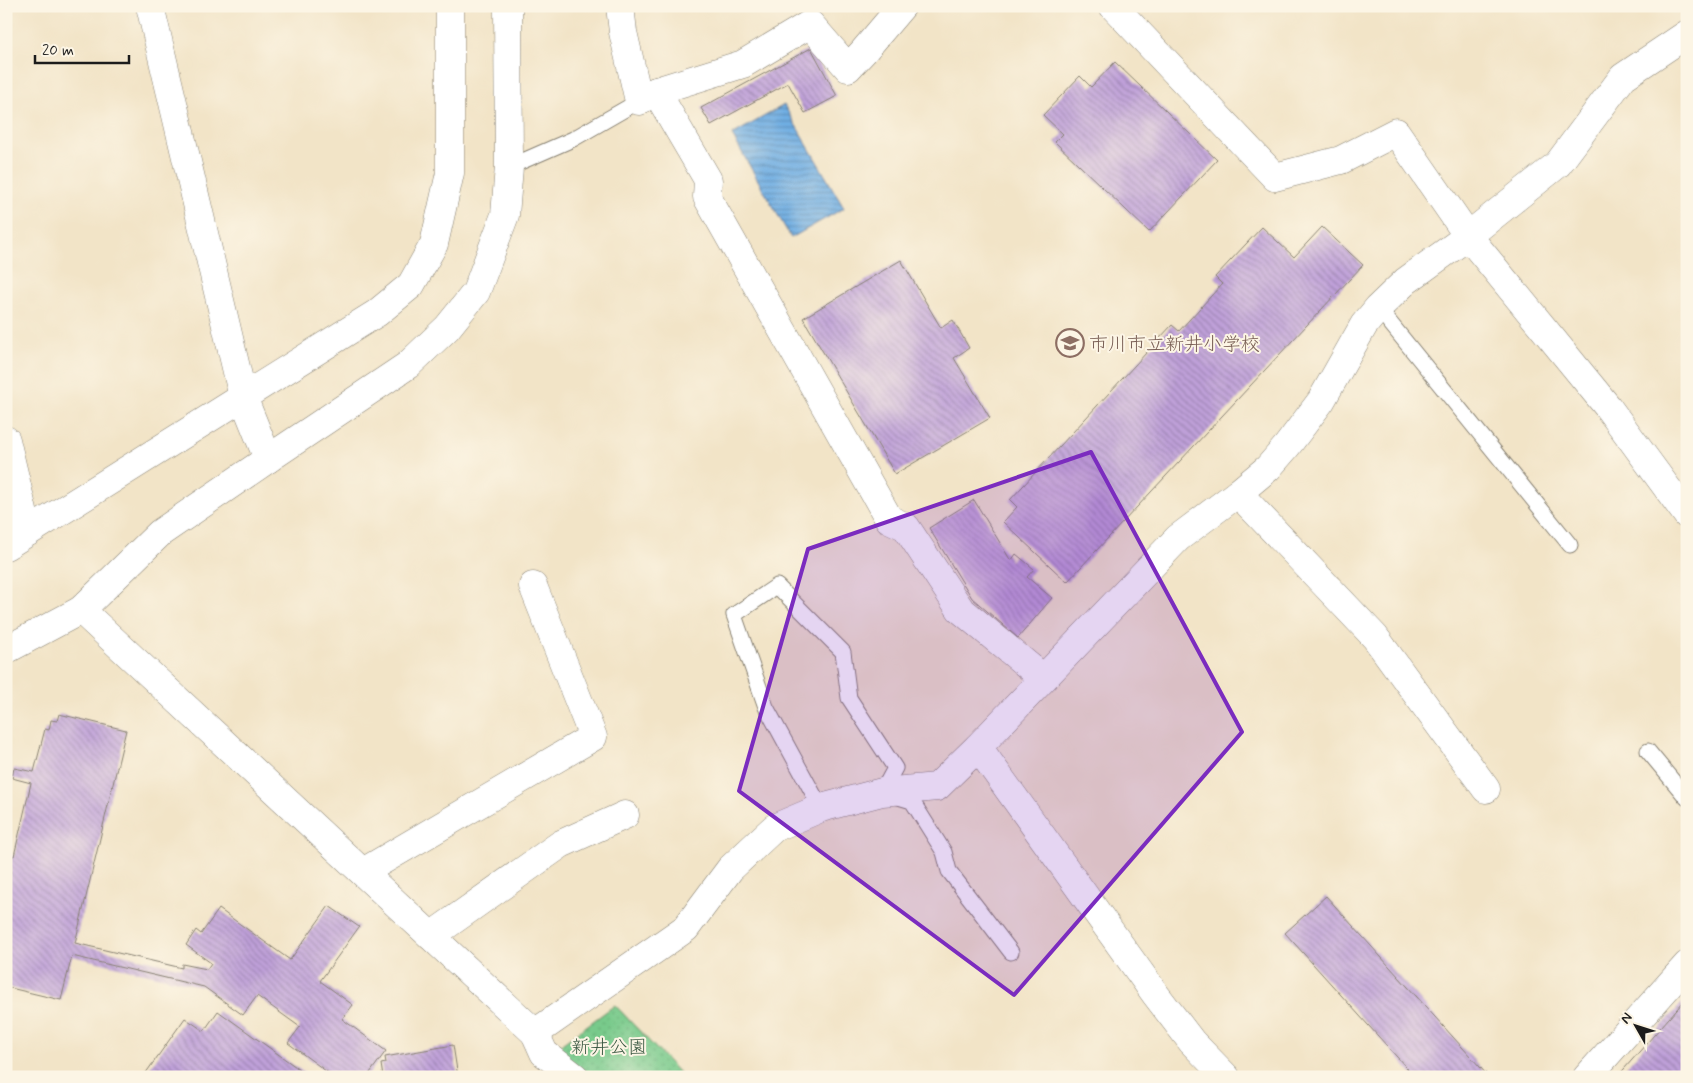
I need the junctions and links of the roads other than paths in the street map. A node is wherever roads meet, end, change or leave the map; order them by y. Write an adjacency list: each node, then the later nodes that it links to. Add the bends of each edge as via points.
1 (150, 6): 12 (street)
2 (450, 6): 12 (street, via 450,173 434,244 412,285 377,313)
3 (508, 6): 9 (street)
4 (620, 6): 8 (street, via 623,32)
5 (902, 6): 8 (street, via 848,68 810,24 743,64)
6 (1113, 6): 10 (street, via 1275,177 1342,160 1396,132)
7 (1687, 34): 10 (street, via 1623,77 1558,164)
8 (648, 96): 9 (lane, via 573,139); 22 (street, via 708,180 707,197 890,518 906,527 960,609)
9 (509, 167): 14 (street, via 505,215 487,265 476,292 447,328 408,365)
10 (1468, 236): 11 (street, via 1406,281); 16 (street, via 1606,406)
11 (1378, 308): 15 (street, via 1364,325 1322,401 1268,468); 18 (lane)
12 (242, 397): 14 (street); 17 (street)
13 (6, 440): 17 (street)
14 (268, 459): 20 (street, via 160,534)
15 (1238, 493): 22 (street, via 1178,538); 25 (street, via 1375,637)
16 (1687, 515)
17 (17, 539)
18 (1570, 545)
19 (533, 586): 30 (street, via 593,737)
20 (80, 610): 21 (street); 30 (street)
21 (6, 650)
22 (1044, 678): 23 (street)
23 (978, 747): 26 (street, via 937,787); 36 (street, via 1156,995 1192,1042)
24 (1648, 751): 27 (lane)
25 (1486, 789)
26 (882, 792): 28 (street); 28 (lane, via 895,768 849,698 843,652 776,586 734,615 766,706); 32 (lane, via 912,801 944,852 949,871)
27 (1687, 798)
28 (821, 808): 34 (street, via 774,828 730,869 686,928)
29 (625, 815): 31 (street, via 561,844)
30 (363, 872): 31 (street)
31 (431, 936): 34 (street)
32 (1011, 952)
33 (1687, 965): 37 (street)
34 (535, 1033): 35 (street, via 544,1053)
35 (575, 1077)
36 (1226, 1077)
37 (1587, 1077)

